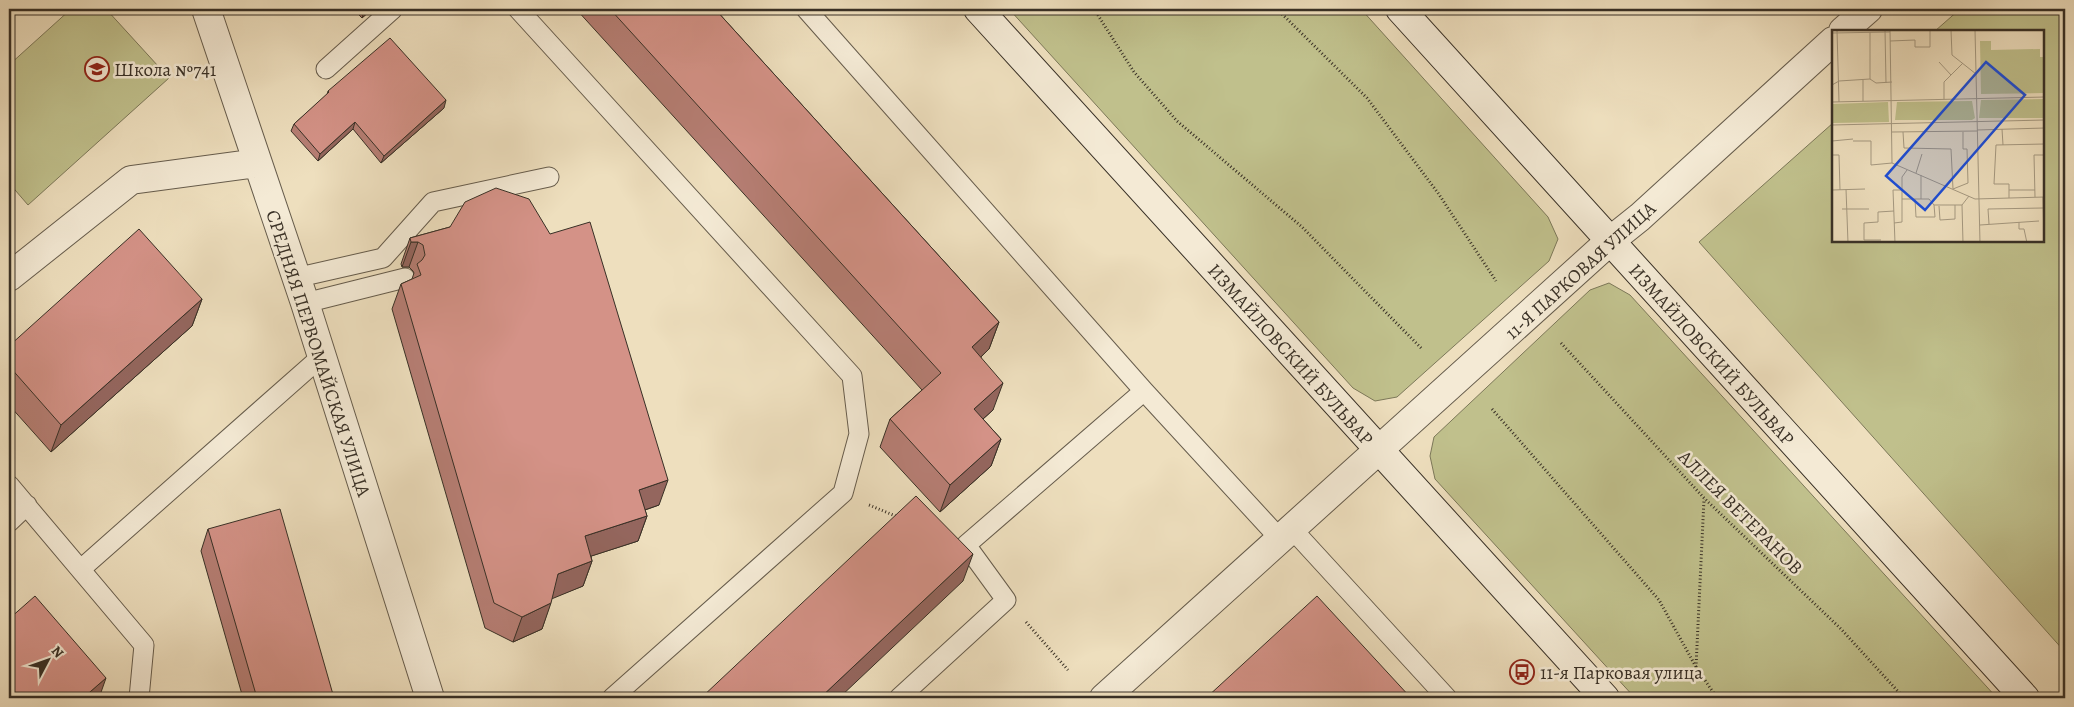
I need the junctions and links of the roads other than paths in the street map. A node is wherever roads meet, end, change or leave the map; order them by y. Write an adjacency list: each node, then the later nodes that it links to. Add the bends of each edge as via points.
1 (206, 9): 9 (street, СРЕДНЯЯ ПЕРВОМАЙСКАЯ УЛИЦА)
2 (393, 9): 8 (lane)
3 (518, 9): 25 (lane, via 852,376 859,434 842,493)
4 (806, 9): 16 (lane)
5 (978, 9): 17 (street, ИЗМАЙЛОВСКИЙ БУЛЬВАР)
6 (1400, 9): 11 (street, ИЗМАЙЛОВСКИЙ БУЛЬВАР)
7 (1832, 42): 11 (street, 11-Я ПАРКОВАЯ УЛИЦА)
8 (326, 69)
9 (257, 163): 12 (street, via 131,180); 14 (street, СРЕДНЯЯ ПЕРВОМАЙСКАЯ УЛИЦА)
10 (549, 177): 14 (lane, via 433,202 383,258)
11 (1610, 241): 17 (street, 11-Я ПАРКОВАЯ УЛИЦА); 30 (street, ИЗМАЙЛОВСКИЙ БУЛЬВАР)
12 (9, 278)
13 (405, 278): 14 (lane)
14 (300, 290): 15 (street, СРЕДНЯЯ ПЕРВОМАЙСКАЯ УЛИЦА)
15 (322, 356): 22 (lane); 24 (street, СРЕДНЯЯ ПЕРВОМАЙСКАЯ УЛИЦА)
16 (1144, 391): 21 (lane); 26 (lane, via 966,545 1006,600)
17 (1378, 450): 21 (street, 11-Я ПАРКОВАЯ УЛИЦА); 29 (street, ИЗМАЙЛОВСКИЙ БУЛЬВАР)
18 (9, 486): 19 (lane)
19 (27, 505): 20 (lane); 22 (lane)
20 (9, 522)
21 (1287, 535): 27 (street, 11-Я ПАРКОВАЯ УЛИЦА); 28 (lane)
22 (80, 569): 23 (lane, via 144,644)
23 (139, 698)
24 (430, 698)
25 (612, 698)
26 (899, 698)
27 (1104, 698)
28 (1447, 698)
29 (1604, 698)
30 (2026, 698)

